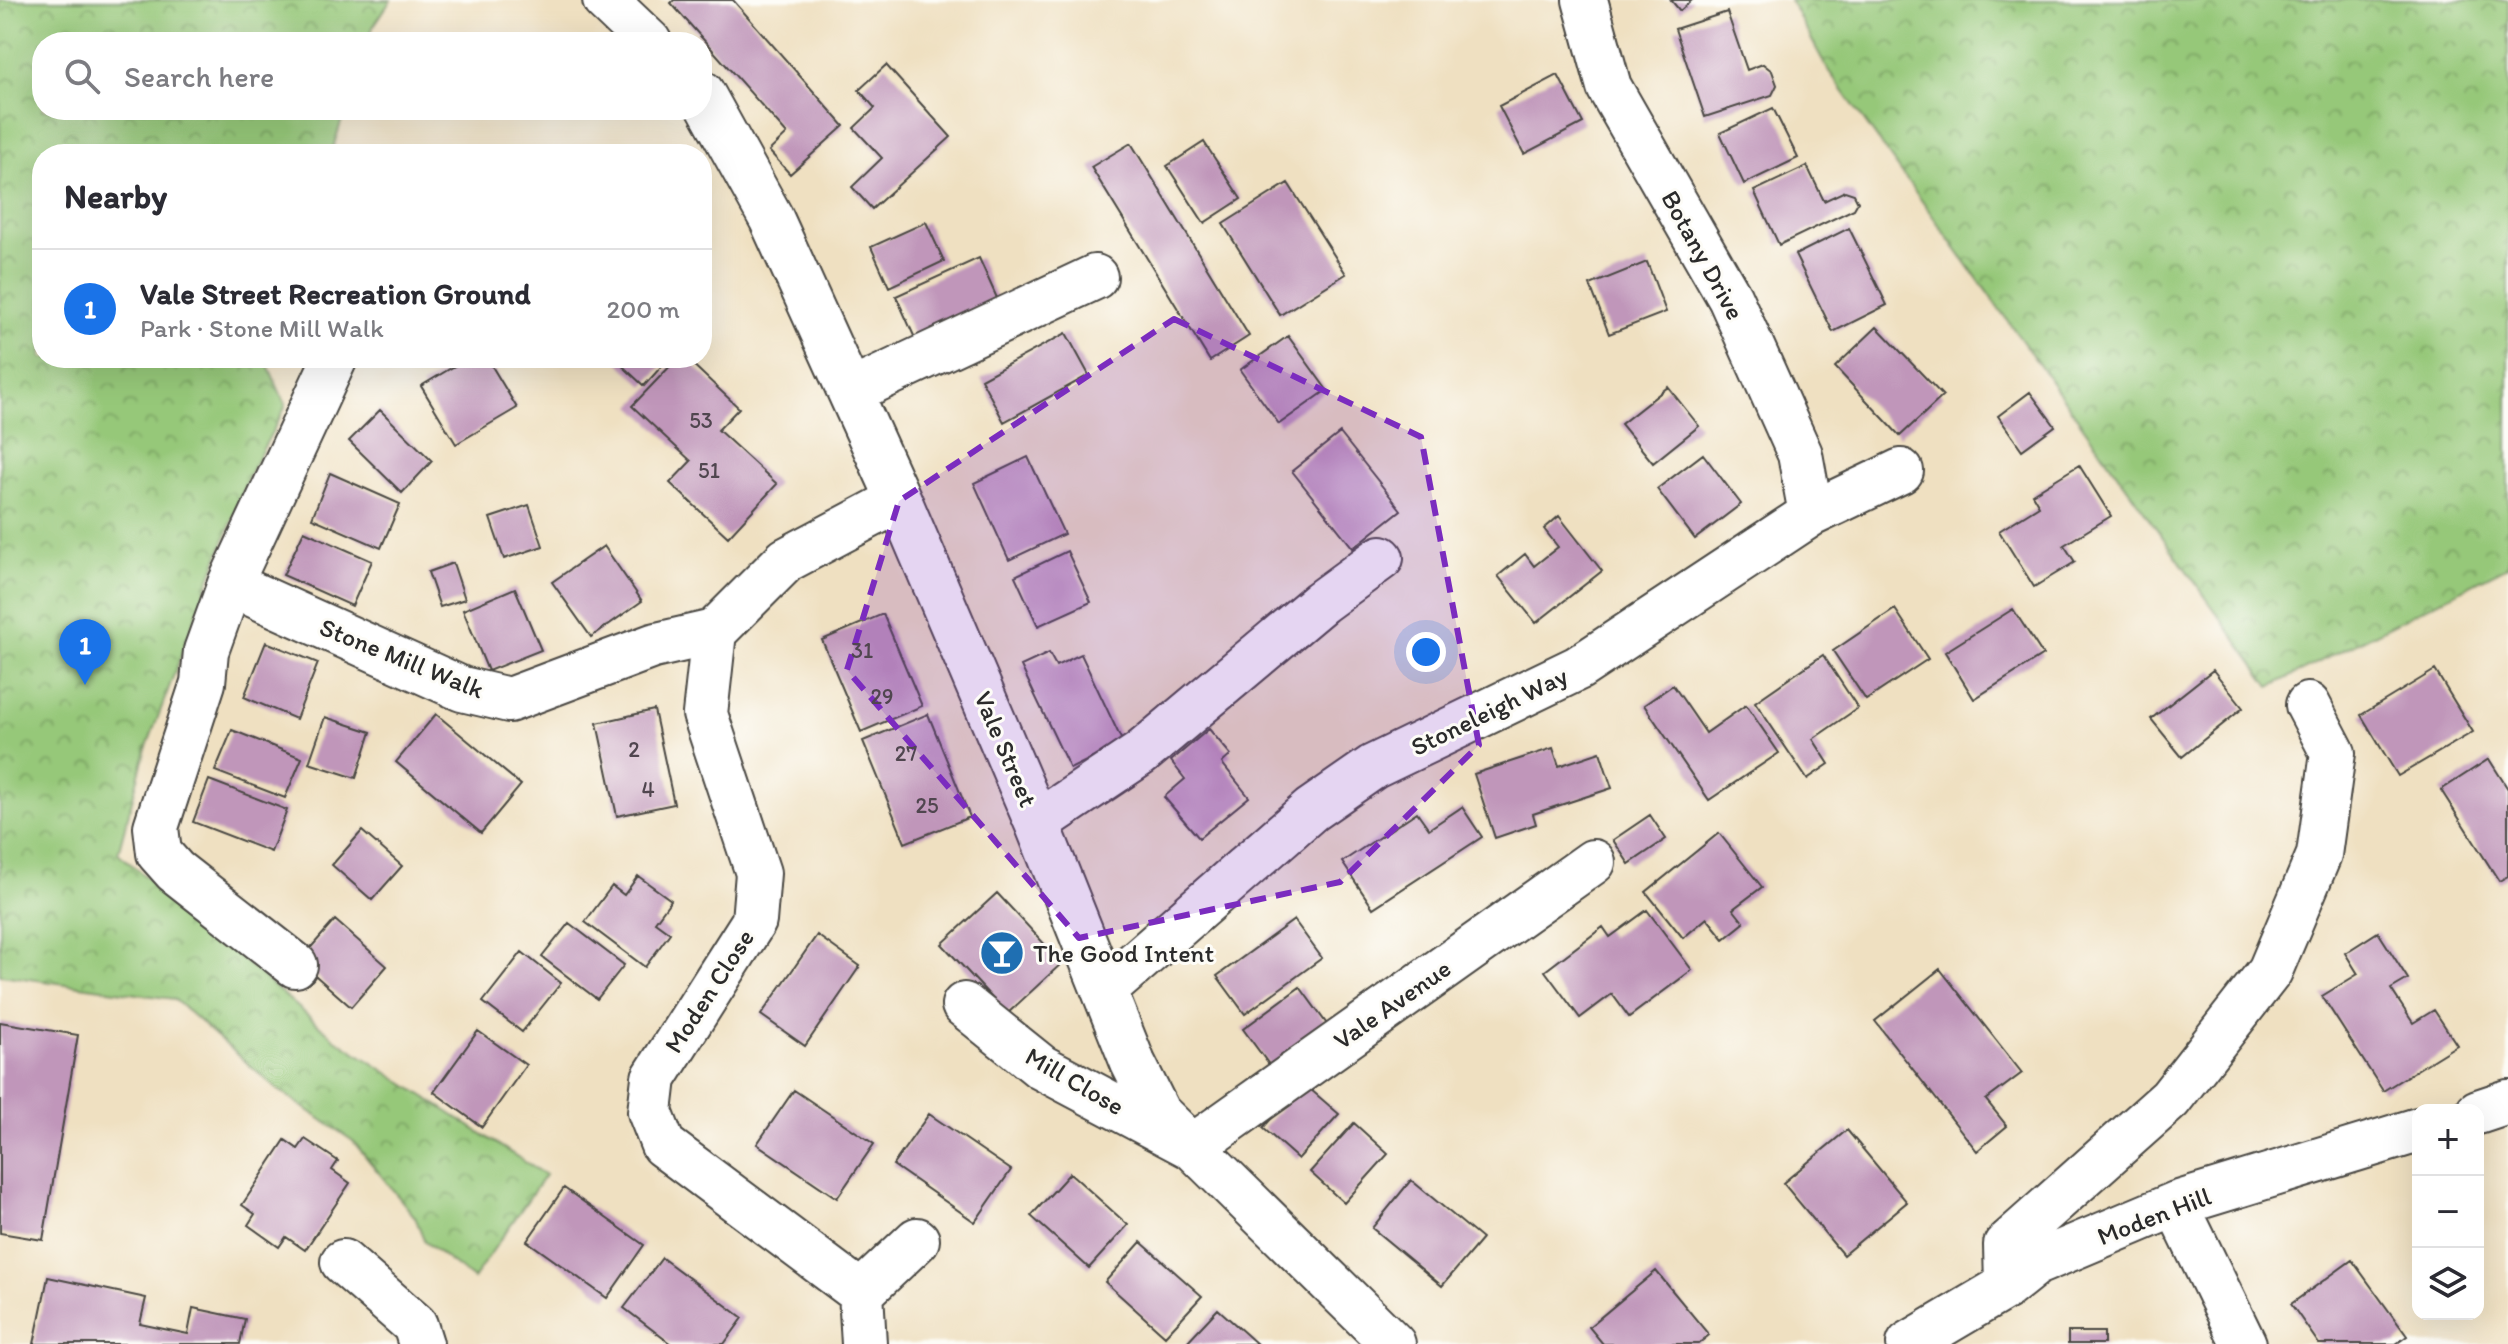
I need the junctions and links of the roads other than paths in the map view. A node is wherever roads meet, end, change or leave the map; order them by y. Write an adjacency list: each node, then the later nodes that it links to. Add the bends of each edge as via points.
1 (605, 0): 3 (street)
2 (1585, 0): 10 (street, Botany Drive, via 1609,87 1730,298 1800,454)
3 (639, 32)
4 (712, 111): 7 (street, Vale Street, via 771,218)
5 (1095, 277): 7 (street)
6 (330, 368): 12 (street)
7 (850, 392): 9 (street, Vale Street)
8 (1901, 471): 10 (street, Stoneleigh Way)
9 (899, 500): 13 (street, via 786,560); 15 (street, Vale Street)
10 (1811, 514): 18 (street, Stoneleigh Way, via 1578,668 1373,767 1311,810)
11 (1381, 558): 15 (street, via 1140,754)
12 (230, 584): 13 (street, Stone Mill Walk, via 462,689 509,700 653,646); 17 (street, via 156,827 159,853)
13 (714, 632): 28 (street, Moden Close, via 705,714 758,873 754,921 654,1078 650,1112 663,1145)
14 (2308, 705): 27 (street, via 2333,753 2319,855 2270,971 2170,1099 2006,1245)
15 (1037, 823): 18 (street, Vale Street)
16 (1593, 862): 23 (street, Vale Avenue)
17 (295, 965)
18 (1105, 990): 23 (street, Vale Street, via 1158,1113)
19 (964, 1005): 23 (street, Mill Close, via 1041,1067)
20 (2508, 1102): 21 (street)
21 (2484, 1110)
22 (2412, 1132): 24 (street, Moden Hill)
23 (1192, 1147): 31 (street, Vale Street)
24 (2176, 1204): 27 (street, Moden Hill, via 2036,1263); 33 (street)
25 (917, 1240): 28 (street)
26 (343, 1262): 29 (street, via 415,1325)
27 (2007, 1286): 32 (street, Moden Hill)
28 (861, 1293): 30 (street)
29 (421, 1344)
30 (864, 1344)
31 (1393, 1344)
32 (1909, 1344)
33 (2244, 1344)

